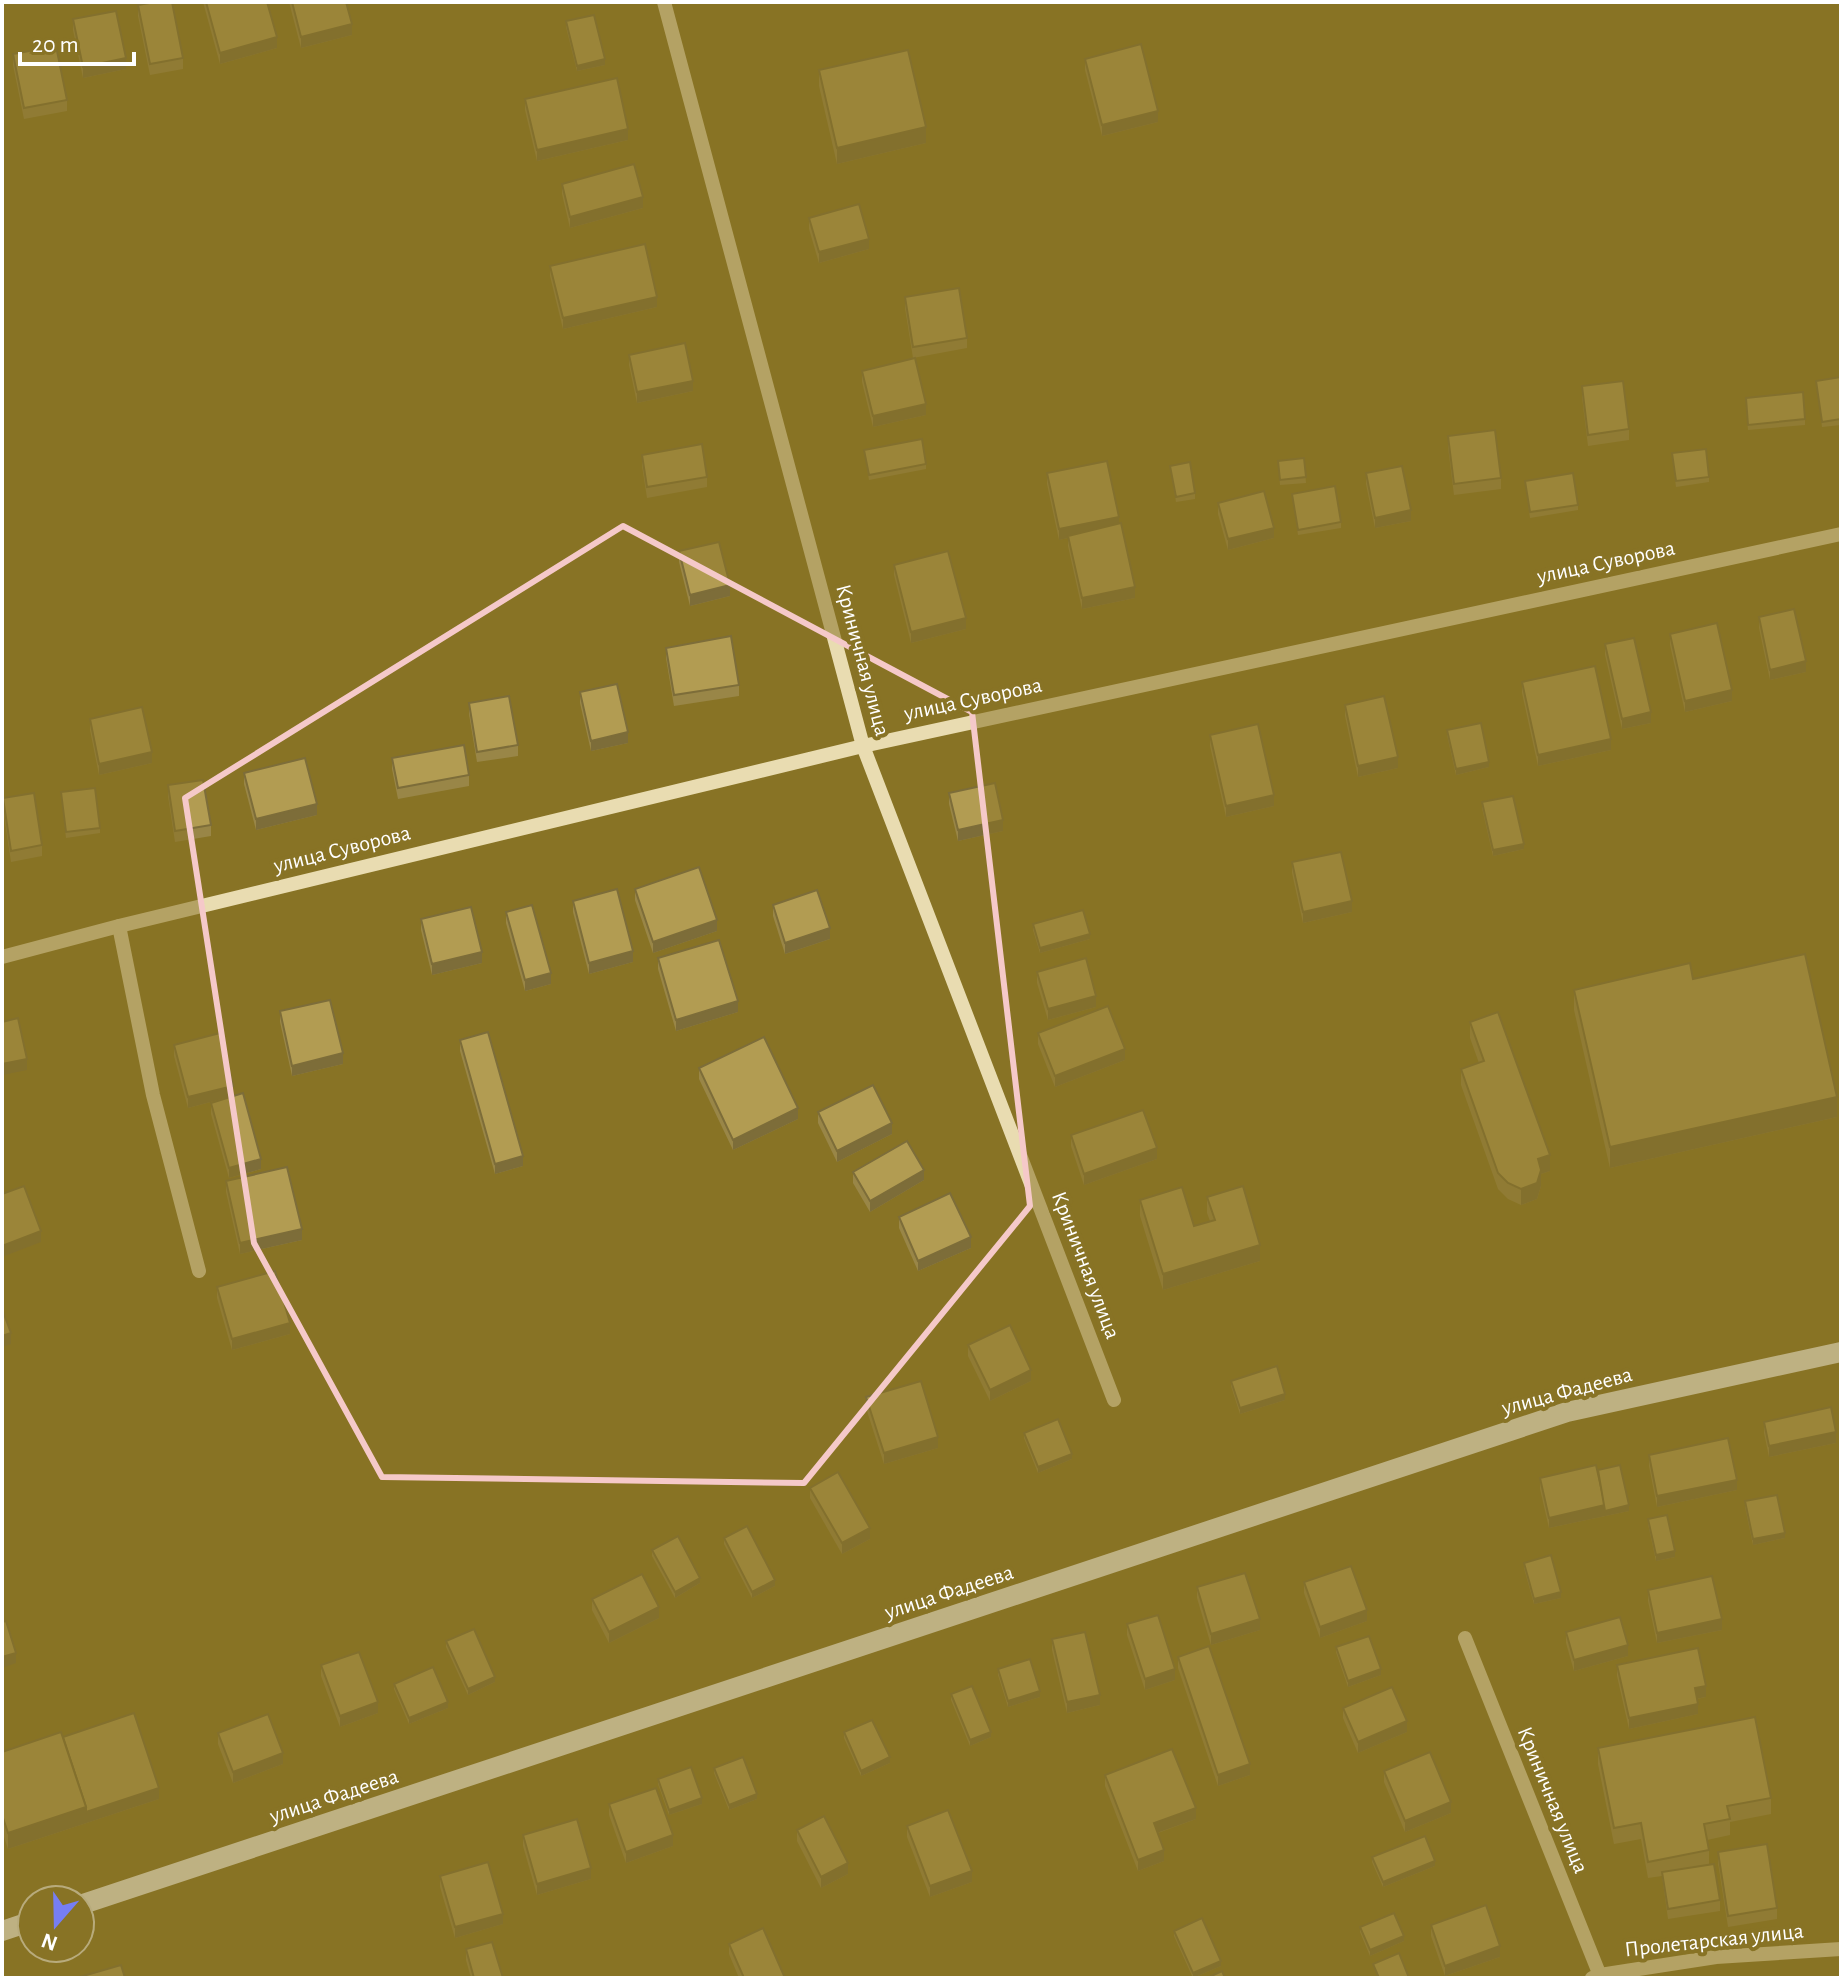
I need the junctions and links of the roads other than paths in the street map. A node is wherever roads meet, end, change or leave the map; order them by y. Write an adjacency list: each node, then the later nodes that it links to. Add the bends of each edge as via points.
1 (664, 2): 3 (street, Криничная улица)
2 (1841, 534): 3 (street, улица Суворова)
3 (863, 746): 4 (street, улица Суворова); 8 (street, Криничная улица)
4 (119, 926): 5 (street, улица Суворова); 6 (street, via 153,1095)
5 (2, 957)
6 (199, 1271)
7 (1841, 1352): 10 (main road, улица Фадеева, via 1567,1412)
8 (1114, 1400)
9 (1465, 1638): 12 (street, Криничная улица)
10 (96, 1900)
11 (1841, 1949): 12 (street, Пролетарская улица, via 1716,1957)
12 (1598, 1977)

